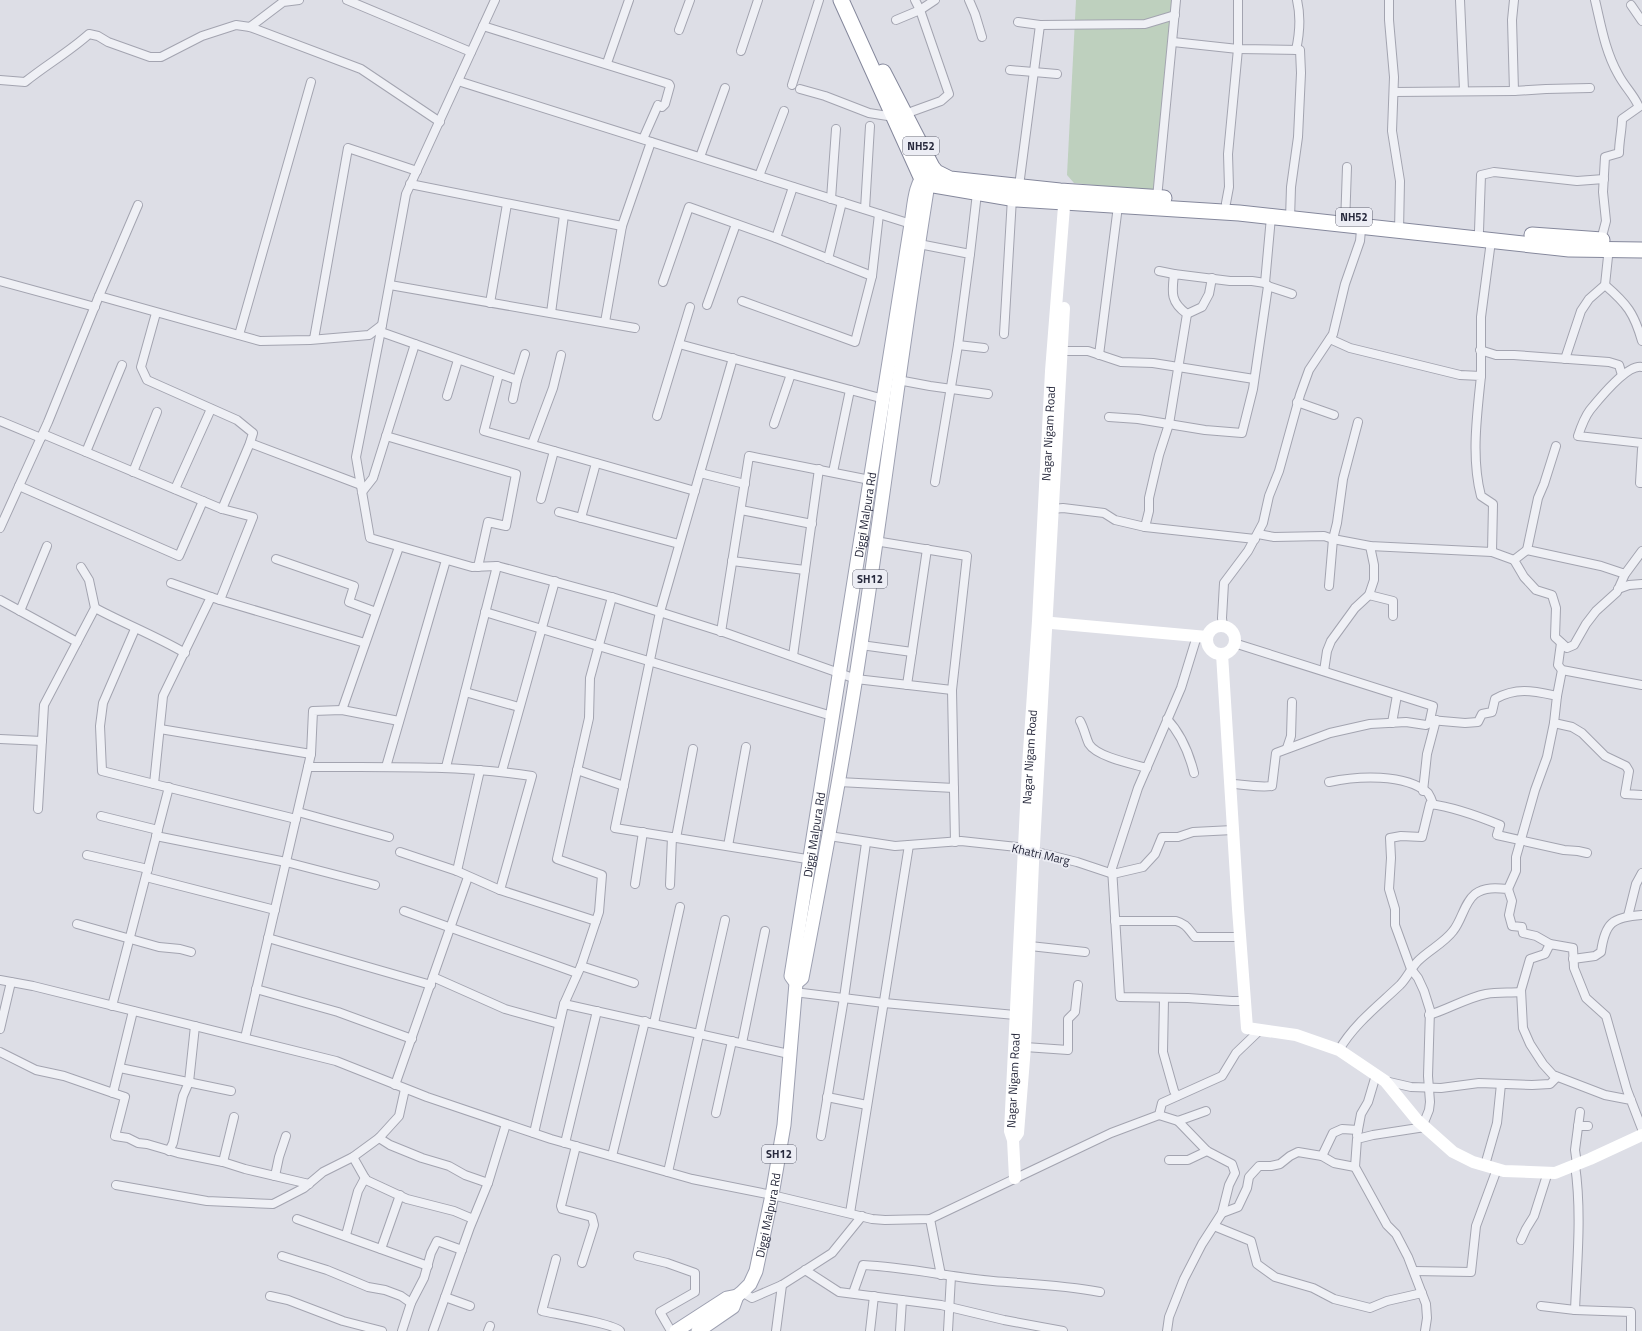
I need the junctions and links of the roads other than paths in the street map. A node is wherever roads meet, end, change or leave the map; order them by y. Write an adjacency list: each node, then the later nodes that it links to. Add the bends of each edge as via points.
1 (299, 0): 28 (street, via 283,2)
2 (348, 0): 35 (street)
3 (629, 0): 36 (street)
4 (690, 0): 29 (street)
5 (758, 0): 34 (street)
6 (819, 0): 49 (street, via 796,87 869,113)
7 (840, 0): 49 (highway, NH52)
8 (850, 0): 49 (highway, NH52)
9 (915, 0): 21 (street)
10 (935, 0): 21 (street)
11 (969, 0): 30 (street)
12 (1176, 0): 22 (street)
13 (1238, 0): 32 (street)
14 (1297, 0): 33 (street, via 1300,32)
15 (1390, 0): 47 (street)
16 (1460, 0): 45 (street)
17 (1514, 0): 46 (street)
18 (1595, 0): 59 (street, via 1609,55 1617,73 1628,92 1635,97 1639,107 1622,119 1619,153 1605,158)
19 (492, 1): 27 (street)
20 (1631, 5): 24 (street)
21 (920, 10): 23 (street); 49 (street, via 949,94 941,101)
22 (1175, 15): 26 (street, via 1145,24); 31 (street)
23 (896, 20)
24 (1642, 21)
25 (1018, 22): 26 (street)
26 (1040, 25): 38 (street)
27 (483, 26): 35 (street); 36 (street)
28 (250, 27): 40 (street, via 236,25 202,36 161,57 150,57 89,34 25,82); 50 (street, via 361,69)
29 (679, 30)
30 (982, 37)
31 (1173, 42): 32 (street); 65 (street)
32 (1238, 49): 33 (street); 68 (street)
33 (1296, 50): 74 (street, via 1300,50 1301,79)
34 (741, 51)
35 (471, 52): 41 (street)
36 (607, 63): 53 (street, via 669,84 665,104 662,107 655,104)
37 (1010, 70): 38 (street)
38 (1034, 72): 39 (street); 62 (street)
39 (1057, 74)
40 (0, 80)
41 (458, 81): 50 (street); 53 (street)
42 (311, 82): 115 (street)
43 (725, 88): 54 (street)
44 (1590, 88): 46 (street)
45 (1464, 90): 46 (street); 47 (street)
46 (1514, 91)
47 (1394, 92): 82 (street, via 1392,131 1400,181)
48 (784, 111): 58 (street)
49 (899, 116): 57 (highway, NH52)
50 (440, 122): 56 (street)
51 (870, 126): 72 (street)
52 (836, 129): 66 (street)
53 (647, 141): 54 (street); 81 (street)
54 (700, 157): 58 (street)
55 (1347, 167): 77 (street)
56 (417, 171): 60 (street); 116 (street, via 348,148)
57 (929, 175): 62 (highway, NH52); 63 (highway, NH52); 80 (main road, Diggi Malpura Rd); 87 (main road, Diggi Malpura Rd / SH12)
58 (759, 176): 61 (street)
59 (1604, 179): 83 (street, via 1577,181 1494,172 1481,175); 88 (street)
60 (410, 184): 69 (street); 99 (street)
61 (793, 187): 66 (street); 84 (street)
62 (1015, 192): 63 (highway, NH52); 64 (highway, NH52); 114 (street)
63 (977, 193): 90 (street)
64 (1068, 197): 65 (highway, NH52); 71 (highway, NH52); 124 (street, Nagar Nigam Road); 225 (street, Nagar Nigam Road, via 1051,371)
65 (1157, 198): 68 (highway, NH52)
66 (831, 199): 67 (street)
67 (842, 202): 72 (street); 91 (street)
68 (1226, 203): 74 (highway, NH52)
69 (507, 204): 75 (street); 104 (street)
70 (138, 205): 102 (street)
71 (1118, 206): 76 (highway, NH52); 126 (street)
72 (865, 209): 73 (street)
73 (879, 214): 80 (street); 94 (street)
74 (1290, 214): 76 (highway, NH52); 77 (highway, NH52)
75 (564, 215): 81 (street); 109 (street)
76 (1270, 216): 98 (street)
77 (1345, 220): 78 (highway, NH52)
78 (1361, 222): 82 (highway, NH52); 117 (street, via 1360,241)
79 (736, 224): 84 (street); 97 (street, via 689,207); 105 (street)
80 (911, 224): 146 (main road, Diggi Malpura Rd)
81 (622, 226): 111 (street)
82 (1399, 226): 83 (highway, NH52); 86 (highway, NH52)
83 (1479, 231): 88 (highway, NH52)
84 (776, 238): 91 (street)
85 (1642, 240): 88 (highway, NH52)
86 (1491, 241): 88 (highway, NH52, via 1569,249); 123 (street, via 1481,317)
87 (919, 244): 90 (street); 140 (main road, Diggi Malpura Rd / SH12)
88 (1607, 246): 89 (highway, NH52); 100 (street)
89 (1642, 250)
90 (970, 254): 121 (street)
91 (828, 259): 94 (street)
92 (1159, 271): 93 (street)
93 (1174, 274): 95 (street); 110 (street, via 1172,293 1178,308)
94 (872, 276): 103 (street, via 855,342)
95 (1212, 278): 98 (street); 110 (street, via 1209,294 1202,307)
96 (0, 281): 106 (street)
97 (663, 282)
98 (1266, 284): 101 (street); 138 (street)
99 (390, 285): 104 (street); 113 (street)
100 (1605, 285): 118 (street, via 1622,299 1635,319); 129 (street, via 1589,299 1582,311)
101 (1292, 294)
102 (99, 296): 106 (street); 108 (street)
103 (742, 301)
104 (490, 302): 109 (street)
105 (707, 305)
106 (95, 307): 157 (street)
107 (690, 307): 120 (street)
108 (156, 313): 115 (street); 148 (street, via 141,367 148,380)
109 (551, 313): 111 (street)
110 (1187, 314): 132 (street)
111 (605, 322): 112 (street)
112 (635, 328)
113 (382, 329): 116 (street, via 369,335); 119 (street); 177 (street, via 356,457)
114 (1004, 334)
115 (239, 335): 116 (street, via 260,341)
116 (314, 339)
117 (1330, 339): 137 (street, via 1350,348 1460,375); 147 (street, via 1309,370)
118 (1642, 341)
119 (415, 344): 130 (street); 158 (street)
120 (679, 344): 128 (street); 151 (street)
121 (958, 344): 122 (street); 141 (street)
122 (984, 348)
123 (1480, 350): 129 (street, via 1496,355); 137 (street)
124 (1062, 351): 126 (street); 181 (street, Nagar Nigam Road)
125 (525, 354): 139 (street)
126 (1099, 355): 132 (street, via 1121,362)
127 (561, 356): 161 (street, via 553,388)
128 (733, 358): 135 (street); 170 (street)
129 (1565, 359): 136 (street, via 1609,362 1619,365)
130 (458, 360): 134 (street); 144 (street)
131 (122, 365): 165 (street)
132 (1178, 367): 138 (street); 156 (street)
133 (1642, 367): 136 (street)
134 (499, 374): 139 (street); 161 (street, via 484,430)
135 (791, 374): 142 (street); 155 (street)
136 (1622, 374): 160 (street, via 1590,411 1578,436)
137 (1481, 376): 199 (street, via 1476,462 1481,496 1493,504)
138 (1254, 379): 156 (street, via 1242,433)
139 (517, 380): 145 (street)
140 (898, 380): 141 (street); 191 (main road, Diggi Malpura Rd / SH12)
141 (950, 388): 143 (street); 172 (street)
142 (850, 390): 146 (street); 169 (street)
143 (988, 394)
144 (447, 396)
145 (513, 399)
146 (884, 399): 171 (main road, Diggi Malpura Rd)
147 (1297, 402): 150 (street); 189 (street, via 1279,471 1269,496 1263,523)
148 (211, 409): 159 (street, via 237,420 253,433); 176 (street)
149 (157, 412): 168 (street)
150 (1334, 415)
151 (657, 416)
152 (1109, 418): 156 (street)
153 (0, 421): 157 (street)
154 (1358, 422): 190 (street, via 1343,479)
155 (774, 424)
156 (1169, 424): 187 (street, via 1152,483)
157 (42, 436): 165 (street); 175 (street)
158 (386, 436): 177 (street, via 373,478); 206 (street, via 516,474 506,526 488,522)
159 (250, 443): 177 (street); 182 (street)
160 (1642, 443)
161 (532, 444): 164 (street)
162 (1556, 446): 197 (street, via 1538,498)
163 (1642, 449): 173 (street)
164 (554, 451): 166 (street); 179 (street)
165 (86, 452): 168 (street)
166 (596, 463): 178 (street); 185 (street)
167 (819, 470): 169 (street); 174 (street, via 749,456); 186 (street)
168 (133, 472): 176 (street)
169 (833, 472): 171 (street)
170 (700, 473): 174 (street); 178 (street)
171 (870, 480): 244 (main road, Diggi Malpura Rd)
172 (935, 482)
173 (1642, 483)
174 (745, 484): 183 (street)
175 (19, 486): 180 (street, via 179,556); 188 (street)
176 (175, 489): 180 (street)
177 (361, 489): 195 (street, via 370,538)
178 (695, 491): 192 (street)
179 (541, 499)
180 (203, 501): 182 (street)
181 (1053, 508): 187 (street, via 1104,513 1115,520); 225 (street, Nagar Nigam Road)
182 (222, 509): 218 (street, via 253,517)
183 (740, 510): 186 (street); 203 (street)
184 (559, 512): 185 (street)
185 (581, 518): 192 (street)
186 (812, 524): 207 (street)
187 (1145, 527): 189 (street)
188 (0, 528)
189 (1256, 537): 190 (street, via 1324,536); 226 (street, via 1224,583)
190 (1333, 539): 194 (street); 212 (street)
191 (875, 541): 196 (street); 235 (main road, Diggi Malpura Rd / SH12)
192 (679, 544): 223 (street)
193 (47, 546): 220 (street)
194 (1370, 546): 199 (street); 214 (street, via 1374,580)
195 (399, 547): 201 (street); 221 (street)
196 (927, 549): 237 (street); 248 (street, via 967,556)
197 (1527, 550): 202 (street); 208 (street, via 1601,566)
198 (1642, 551): 208 (street)
199 (1492, 552): 202 (street)
200 (276, 558): 221 (street, via 354,586 349,602)
201 (446, 560): 206 (street); 258 (street)
202 (1514, 560): 234 (street, via 1536,590 1552,595 1556,608 1555,637)
203 (732, 561): 207 (street); 229 (street)
204 (497, 566): 206 (street); 209 (street); 222 (street)
205 (81, 567): 219 (street, via 89,580)
206 (478, 567)
207 (805, 570): 240 (street)
208 (1625, 574): 213 (street)
209 (555, 582): 216 (street); 228 (street)
210 (171, 583): 215 (street)
211 (1642, 584): 213 (street)
212 (1329, 586)
213 (1618, 589): 234 (street, via 1596,610 1574,645 1567,648)
214 (1369, 594): 224 (street, via 1393,602); 243 (street, via 1355,608 1331,641)
215 (211, 597): 218 (street); 238 (street)
216 (612, 597): 223 (street); 236 (street)
217 (0, 600): 220 (street)
218 (220, 600): 232 (street)
219 (95, 608): 227 (street); 231 (street)
220 (20, 611): 231 (street)
221 (376, 612): 232 (street)
222 (485, 612): 228 (street); 249 (street)
223 (660, 612): 229 (street); 241 (street)
224 (1393, 616)
225 (1043, 622): 230 (street); 301 (street, Nagar Nigam Road)
226 (1224, 627): 230 (street, via 1213,629); 233 (street, via 1232,632)
227 (135, 629): 238 (street, via 166,642); 279 (street, via 104,703 100,726 102,771)
228 (542, 629): 236 (street); 253 (street)
229 (721, 632): 240 (street)
230 (1202, 637): 239 (street, via 1213,652); 256 (street)
231 (77, 642): 264 (street, via 44,705)
232 (365, 643): 254 (street)
233 (1234, 643): 239 (street, via 1228,652); 243 (street)
234 (1561, 643): 242 (street, via 1558,665)
235 (860, 645): 237 (street); 245 (main road, Diggi Malpura Rd / SH12)
236 (597, 646): 241 (street); 274 (street, via 590,678 589,718)
237 (912, 652): 246 (street)
238 (184, 654): 262 (street, via 163,696)
239 (1222, 654): 280 (street)
240 (793, 656): 244 (street)
241 (649, 662): 255 (street); 281 (street)
242 (1562, 670): 247 (street); 251 (street)
243 (1324, 671): 250 (street)
244 (839, 673): 245 (street); 255 (main road, Diggi Malpura Rd)
245 (856, 679): 246 (street); 277 (main road, Diggi Malpura Rd / SH12)
246 (907, 685): 248 (street)
247 (1642, 685)
248 (952, 690): 283 (street)
249 (465, 692): 253 (street); 271 (street)
250 (1397, 695): 257 (street, via 1433,706 1430,720); 261 (street)
251 (1557, 696): 257 (street, via 1521,691 1506,693 1495,699 1492,712 1482,714 1478,722); 260 (street)
252 (1292, 702): 266 (street, via 1291,736)
253 (520, 707): 275 (street)
254 (342, 710): 258 (street); 268 (street, via 314,711)
255 (832, 716): 305 (main road, Diggi Malpura Rd)
256 (1167, 719): 272 (street); 276 (street, via 1188,749)
257 (1436, 720): 261 (street, via 1426,725); 284 (street, via 1426,754)
258 (399, 721): 270 (street)
259 (1080, 721): 272 (street, via 1094,750)
260 (1554, 722): 285 (street, via 1582,733 1605,756 1626,766 1629,771 1625,794); 296 (street, via 1547,757)
261 (1392, 723): 266 (street, via 1370,724 1330,733)
262 (160, 730): 268 (street); 279 (street)
263 (0, 739): 264 (street)
264 (42, 741): 287 (street)
265 (746, 747): 300 (street)
266 (1287, 748): 280 (street, via 1276,753 1272,786)
267 (693, 749): 295 (street)
268 (312, 754): 269 (street)
269 (308, 767): 270 (street); 289 (street)
270 (386, 767): 271 (street)
271 (446, 767): 273 (street)
272 (1147, 768): 311 (street, via 1112,868)
273 (480, 770): 275 (street); 308 (street)
274 (577, 770): 281 (street); 324 (street, via 557,859 602,875)
275 (502, 771): 317 (street, via 532,776)
276 (1194, 773)
277 (839, 782): 283 (street); 293 (main road, Diggi Malpura Rd / SH12)
278 (1330, 782): 284 (street, via 1356,778 1391,778)
279 (154, 784): 282 (street)
280 (1230, 784): 290 (street)
281 (624, 786): 291 (street, via 615,828)
282 (169, 787): 289 (street); 292 (street)
283 (954, 788): 297 (street)
284 (1423, 791): 286 (street, via 1428,794)
285 (1642, 795)
286 (1433, 804): 296 (street, via 1479,816 1500,825 1497,835); 337 (street, via 1430,804 1422,837 1390,838 1389,889 1395,909 1396,925)
287 (38, 809)
288 (101, 816): 292 (street)
289 (297, 816): 294 (street); 307 (street)
290 (1233, 830): 311 (street, via 1162,837 1154,854 1143,867); 329 (street)
291 (642, 832): 295 (street); 313 (street)
292 (157, 833): 307 (street); 310 (street)
293 (829, 836): 298 (street, Khatri Marg); 306 (main road, Diggi Malpura Rd / SH12)
294 (389, 837)
295 (674, 837): 300 (street); 315 (street)
296 (1521, 840): 303 (street); 316 (street, via 1516,857 1516,871)
297 (955, 842): 299 (street, Khatri Marg); 301 (street, Khatri Marg, via 1016,847)
298 (866, 843): 299 (street, Khatri Marg); 347 (street)
299 (909, 845): 350 (street)
300 (728, 846): 305 (street)
301 (1029, 851): 311 (street, Khatri Marg, via 1077,862); 333 (street, Nagar Nigam Road); 356 (street, Nagar Nigam Road)
302 (400, 852): 308 (street)
303 (1587, 853)
304 (87, 855): 310 (street)
305 (809, 859): 306 (street); 344 (main road, Diggi Malpura Rd, via 791,976)
306 (824, 861): 344 (main road, Diggi Malpura Rd / SH12, via 802,978)
307 (286, 862): 314 (street); 319 (street)
308 (457, 871): 312 (street)
309 (1642, 872): 322 (street, via 1636,884)
310 (147, 873): 319 (street); 331 (street)
311 (1113, 874): 325 (street)
312 (468, 877): 317 (street); 327 (street)
313 (635, 884)
314 (375, 885)
315 (670, 885)
316 (1508, 889): 332 (street, via 1512,901 1509,915 1512,926 1522,927 1522,933 1536,936); 337 (street, via 1489,888 1475,894 1452,932)
317 (500, 890): 324 (street)
318 (680, 907): 358 (street)
319 (275, 910): 330 (street)
320 (404, 911): 327 (street)
321 (1642, 915): 322 (street)
322 (1628, 916): 336 (street, via 1611,923 1603,936 1601,952 1595,956)
323 (726, 920): 363 (street)
324 (596, 921): 338 (street)
325 (1115, 921): 329 (street, via 1176,921 1184,923 1195,937); 348 (street, via 1120,997)
326 (77, 924): 331 (street)
327 (451, 928): 338 (street); 340 (street)
328 (765, 931): 367 (street)
329 (1240, 937): 349 (street)
330 (268, 938): 340 (street); 345 (street)
331 (130, 939): 334 (street); 352 (street)
332 (1550, 944): 336 (street, via 1572,948); 346 (street, via 1545,954 1530,959)
333 (1030, 946): 335 (street); 368 (street, Nagar Nigam Road)
334 (190, 952)
335 (1085, 952)
336 (1573, 959): 384 (street, via 1586,998 1606,1016)
337 (1411, 969): 355 (street, via 1424,991); 369 (street, via 1401,984 1355,1028)
338 (579, 970): 342 (street); 351 (street)
339 (0, 980): 341 (street)
340 (432, 981): 359 (street, via 505,1009); 365 (street)
341 (11, 982): 352 (street); 361 (street)
342 (634, 983)
343 (1078, 985): 368 (street, via 1075,1012 1068,1019 1068,1050)
344 (795, 988): 347 (street); 371 (main road, Diggi Malpura Rd / SH12)
345 (256, 989): 364 (street); 365 (street, via 338,1012)
346 (1521, 992): 355 (street, via 1487,994 1459,1002); 373 (street, via 1523,1028 1543,1064)
347 (844, 998): 350 (street); 383 (street)
348 (1164, 999): 349 (street); 382 (street, via 1163,1052)
349 (1245, 1001): 362 (street, via 1247,1028)
350 (884, 1003): 356 (street); 385 (street)
351 (564, 1004): 353 (street); 359 (street)
352 (112, 1006): 354 (street)
353 (597, 1011): 357 (street); 404 (street)
354 (133, 1012): 360 (street); 372 (street)
355 (1430, 1015): 378 (street)
356 (1015, 1016): 403 (street, Nagar Nigam Road, via 1010,1131)
357 (644, 1021): 358 (street); 408 (street)
358 (654, 1023): 363 (street)
359 (559, 1024): 397 (street)
360 (195, 1026): 364 (street); 375 (street)
361 (0, 1029)
362 (1259, 1031): 369 (street, via 1296,1034); 382 (street, via 1236,1053 1222,1076)
363 (700, 1033): 366 (street); 417 (street)
364 (245, 1038): 377 (street, via 336,1062)
365 (412, 1039): 377 (street)
366 (732, 1041): 367 (street); 388 (street)
367 (742, 1043): 371 (street)
368 (1025, 1047): 403 (street, Nagar Nigam Road, via 1018,1133)
369 (1339, 1050): 374 (street)
370 (0, 1052): 381 (street, via 36,1070 64,1076)
371 (789, 1054): 426 (main road, Diggi Malpura Rd / SH12, via 784,1125)
372 (120, 1068): 375 (street); 381 (street)
373 (1557, 1077): 376 (street, via 1550,1084); 384 (street, via 1605,1095)
374 (1380, 1078): 378 (street, via 1411,1088); 393 (street); 399 (street, via 1361,1114)
375 (189, 1082): 380 (street); 406 (street)
376 (1501, 1084): 378 (street, via 1479,1083); 413 (street, via 1497,1123)
377 (395, 1085): 379 (street)
378 (1428, 1088): 393 (street, via 1429,1110)
379 (405, 1089): 392 (street); 402 (street, via 399,1116)
380 (231, 1091)
381 (113, 1093): 406 (street, via 125,1097 115,1136)
382 (1177, 1096): 389 (street, via 1162,1103)
383 (828, 1097): 385 (street); 401 (street)
384 (1631, 1100): 396 (street)
385 (867, 1105): 427 (street)
386 (1206, 1111): 391 (street)
387 (1580, 1112): 394 (street)
388 (716, 1113)
389 (1159, 1115): 391 (street); 421 (street, via 1111,1133)
390 (234, 1117): 412 (street)
391 (1178, 1121): 407 (street)
392 (506, 1124): 397 (street); 422 (street)
393 (1424, 1126): 399 (street, via 1373,1135); 413 (street, via 1453,1152)
394 (1578, 1126): 395 (street); 414 (street)
395 (1588, 1126)
396 (1642, 1129)
397 (534, 1133): 404 (street)
398 (1642, 1134): 414 (street)
399 (1357, 1135): 409 (street, via 1342,1129 1333,1133); 415 (street)
400 (286, 1136): 419 (street)
401 (821, 1136)
402 (379, 1138): 410 (street); 422 (street, via 390,1145)
403 (1013, 1140): 421 (street)
404 (565, 1143): 405 (street)
405 (576, 1146): 408 (street); 441 (street, via 561,1206 562,1210 592,1217 594,1221)
406 (169, 1151): 412 (street)
407 (1207, 1151): 411 (street, via 1188,1160); 428 (street, via 1232,1164 1235,1174)
408 (612, 1156): 417 (street)
409 (1322, 1156): 415 (street); 428 (street, via 1298,1152 1280,1164 1258,1166 1249,1177 1238,1207)
410 (353, 1157): 420 (street); 423 (street, via 323,1172)
411 (1169, 1160)
412 (223, 1162): 419 (street)
413 (1485, 1165): 416 (street)
414 (1576, 1165): 418 (street, via 1555,1173); 460 (street, via 1579,1228)
415 (1355, 1167): 444 (street, via 1387,1225 1396,1234)
416 (1498, 1169): 418 (street); 444 (street, via 1476,1226 1471,1272)
417 (668, 1172): 426 (street)
418 (1548, 1172): 435 (street, via 1534,1216)
419 (275, 1176): 423 (street)
420 (365, 1178): 425 (street); 434 (street, via 358,1191)
421 (1015, 1178): 432 (street)
422 (488, 1183): 431 (street)
423 (309, 1184): 424 (street, via 273,1204 207,1201)
424 (116, 1185)
425 (400, 1195): 431 (street); 436 (street)
426 (772, 1195): 427 (street); 454 (main road, Diggi Malpura Rd / SH12, via 756,1270 750,1284)
427 (850, 1213): 429 (street)
428 (1222, 1213): 433 (street)
429 (862, 1216): 432 (street, via 885,1220); 443 (street, via 832,1253)
430 (297, 1219): 434 (street)
431 (473, 1219): 437 (street)
432 (930, 1219): 445 (street)
433 (1214, 1226): 450 (street, via 1251,1241 1257,1264 1275,1277 1312,1288 1334,1299 1370,1308 1387,1301); 473 (street, via 1184,1279 1169,1317)
434 (346, 1236): 436 (street)
435 (1521, 1240)
436 (381, 1249): 442 (street)
437 (462, 1250): 442 (street, via 437,1241); 453 (street)
438 (282, 1256): 456 (street, via 401,1296)
439 (638, 1256): 465 (street, via 695,1273 695,1292 660,1312)
440 (556, 1259): 464 (street, via 542,1311 606,1325)
441 (582, 1263)
442 (428, 1266): 456 (street)
443 (805, 1270): 447 (street); 449 (street, via 839,1292)
444 (1414, 1270): 450 (street)
445 (941, 1274): 446 (street); 449 (street, via 863,1265)
446 (951, 1276): 448 (street, via 1073,1287); 459 (street)
447 (782, 1284): 454 (street, via 752,1298); 468 (street)
448 (1100, 1292)
449 (853, 1293): 452 (street)
450 (1422, 1293): 474 (street, via 1426,1304)
451 (270, 1296): 461 (street, via 288,1300 343,1321)
452 (874, 1296): 455 (street); 469 (street)
453 (445, 1297): 457 (street); 463 (street)
454 (737, 1298): 466 (main road, via 723,1300); 467 (main road, Diggi Malpura Rd / SH12)
455 (902, 1300): 459 (street); 470 (street)
456 (412, 1303): 462 (street)
457 (470, 1306)
458 (1542, 1306): 460 (street)
459 (949, 1307): 471 (street); 472 (street)
460 (1575, 1310): 475 (street, via 1631,1312)
461 (382, 1331)
462 (402, 1331)
463 (433, 1331)
464 (620, 1331)
465 (671, 1331)
466 (676, 1331)
467 (698, 1331)
468 (776, 1331)
469 (870, 1331)
470 (900, 1331)
471 (948, 1331)
472 (1063, 1331)
473 (1167, 1331)
474 (1426, 1331)
475 (1631, 1331)

